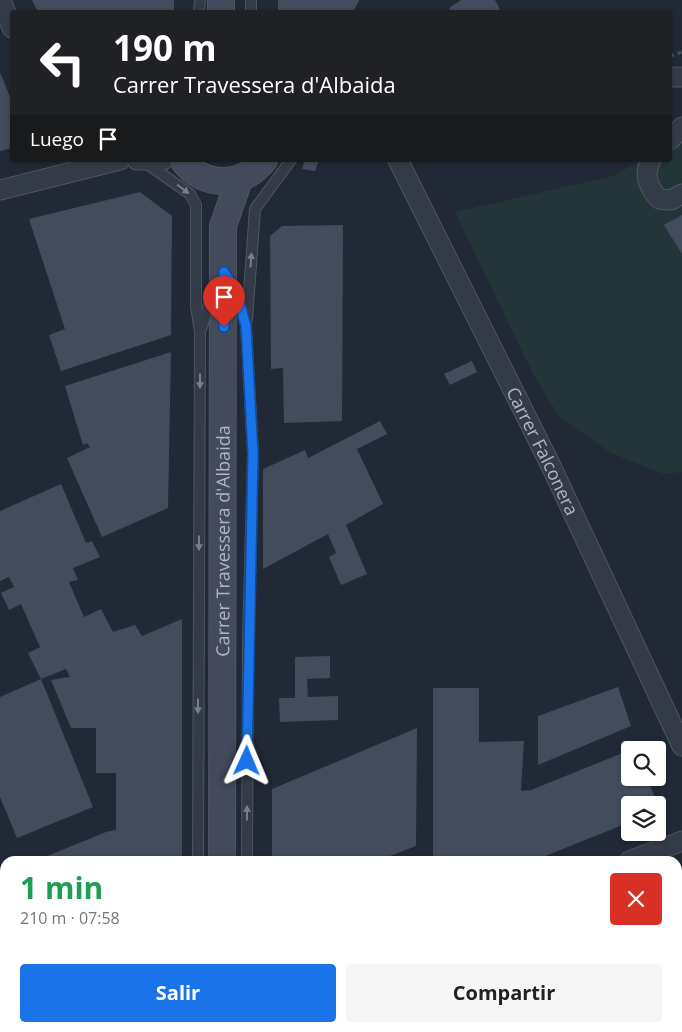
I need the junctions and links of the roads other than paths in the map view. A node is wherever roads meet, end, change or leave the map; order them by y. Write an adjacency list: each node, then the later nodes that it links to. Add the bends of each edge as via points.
1 (1, 0): 2 (street)
2 (10, 23)
3 (682, 127): 4 (street)
4 (672, 138)
5 (104, 162): 13 (street)
6 (143, 162): 20 (lane, one-way to 20, via 190,194 196,205 196,306)
7 (160, 162): 12 (street)
8 (262, 162): 14 (main road)
9 (290, 162): 19 (lane, one-way to 9, via 255,210)
10 (399, 162): 21 (street, Carrer Falconera, via 556,476)
11 (650, 162): 16 (street, via 646,172 648,182 659,199 671,200)
12 (181, 164): 14 (main road, via 213,181); 17 (main road, Carrer Travessera d'Albaida)
13 (71, 166): 15 (street)
14 (239, 180): 17 (main road, Carrer Travessera d'Albaida)
15 (0, 190)
16 (682, 194)
17 (224, 220): 18 (main road, Carrer Travessera d'Albaida)
18 (224, 272): 19 (lane, via 236,290); 20 (lane, via 214,290); 24 (main road, Carrer Travessera d'Albaida)
19 (246, 326): 25 (lane, one-way to 19, via 253,454)
20 (200, 332): 23 (lane, one-way to 23)
21 (682, 746)
22 (682, 841): 26 (street)
23 (198, 856)
24 (222, 856)
25 (247, 856)
26 (642, 856)

